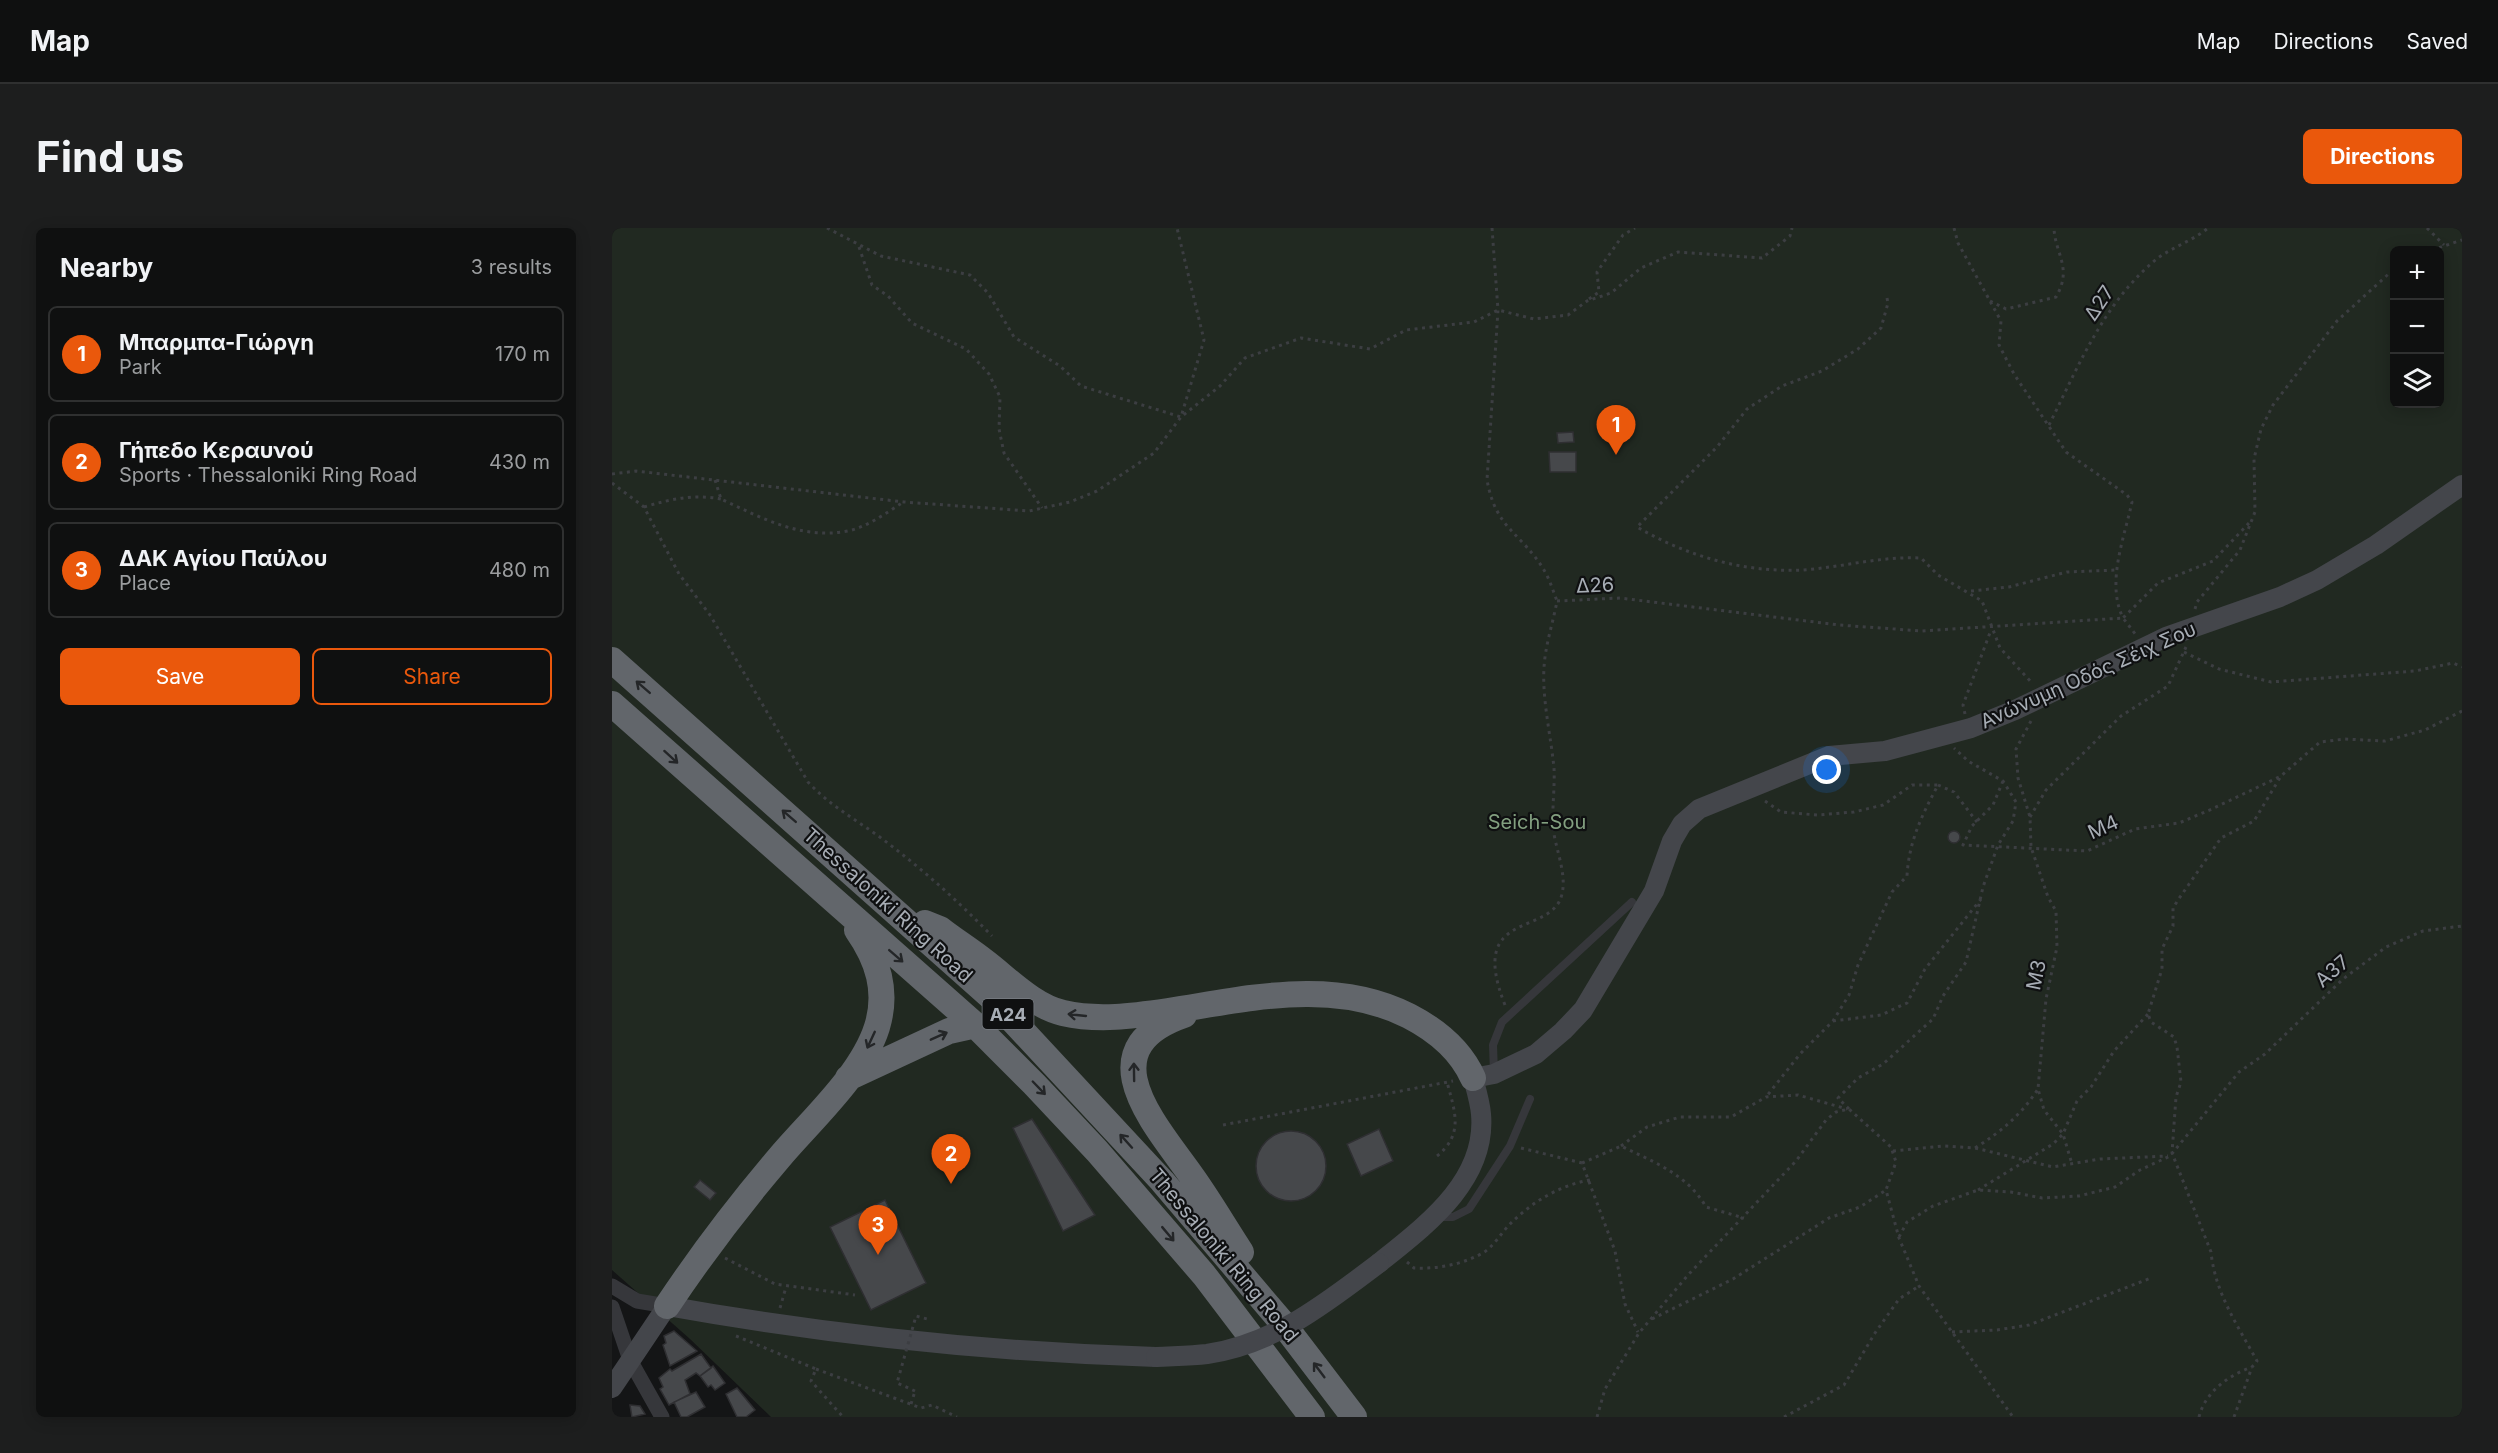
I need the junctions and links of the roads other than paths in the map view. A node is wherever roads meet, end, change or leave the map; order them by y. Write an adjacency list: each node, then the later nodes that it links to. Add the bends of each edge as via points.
1 (2462, 485): 9 (street, Ανώνυμη Οδός Σέιχ Σου, via 2376,545 2317,580 2189,628 2043,698 1962,730 1885,751 1829,756 1700,809 1682,824 1672,841 1654,891 1583,1010 1536,1054)
2 (612, 660): 6 (highway, Thessaloniki Ring Road / Α24, one-way to 2)
3 (612, 704): 4 (highway, Thessaloniki Ring Road / Α24, one-way to 4)
4 (779, 854): 8 (highway, Thessaloniki Ring Road / Α24, one-way to 8); 10 (highway, one-way to 10, via 853,924 880,974 882,999 877,1027)
5 (1632, 902): 9 (lane, via 1502,1022)
6 (898, 912): 7 (highway, one-way to 6, via 1113,1017 1063,1013 1029,996 940,929); 16 (highway, Thessaloniki Ring Road / Α24, one-way to 6, via 1058,1066 990,996)
7 (1219, 1003): 9 (highway, via 1299,993 1355,996 1400,1011 1433,1030); 16 (highway, one-way to 7, via 1134,1086 1136,1052 1149,1035 1172,1020)
8 (976, 1026): 10 (highway, one-way to 8, via 949,1031); 20 (highway, Thessaloniki Ring Road / Α24, one-way to 20, via 1097,1150 1203,1275)
9 (1484, 1076): 12 (street, via 1476,1152 1455,1193)
10 (848, 1078): 14 (highway, via 765,1175)
11 (1530, 1099): 12 (lane, via 1510,1146 1469,1209 1453,1217)
12 (1434, 1217): 14 (street, bridge, via 1299,1321 1262,1339 1208,1354 1156,1357 1041,1352 776,1325)
13 (612, 1286): 14 (street, via 637,1301)
14 (667, 1306): 17 (street)
15 (612, 1307): 17 (street)
16 (1280, 1320): 21 (highway, Thessaloniki Ring Road / Α24, one-way to 16)
17 (630, 1360): 18 (street); 19 (street)
18 (612, 1388)
19 (662, 1417)
20 (1312, 1417)
21 (1354, 1417)

